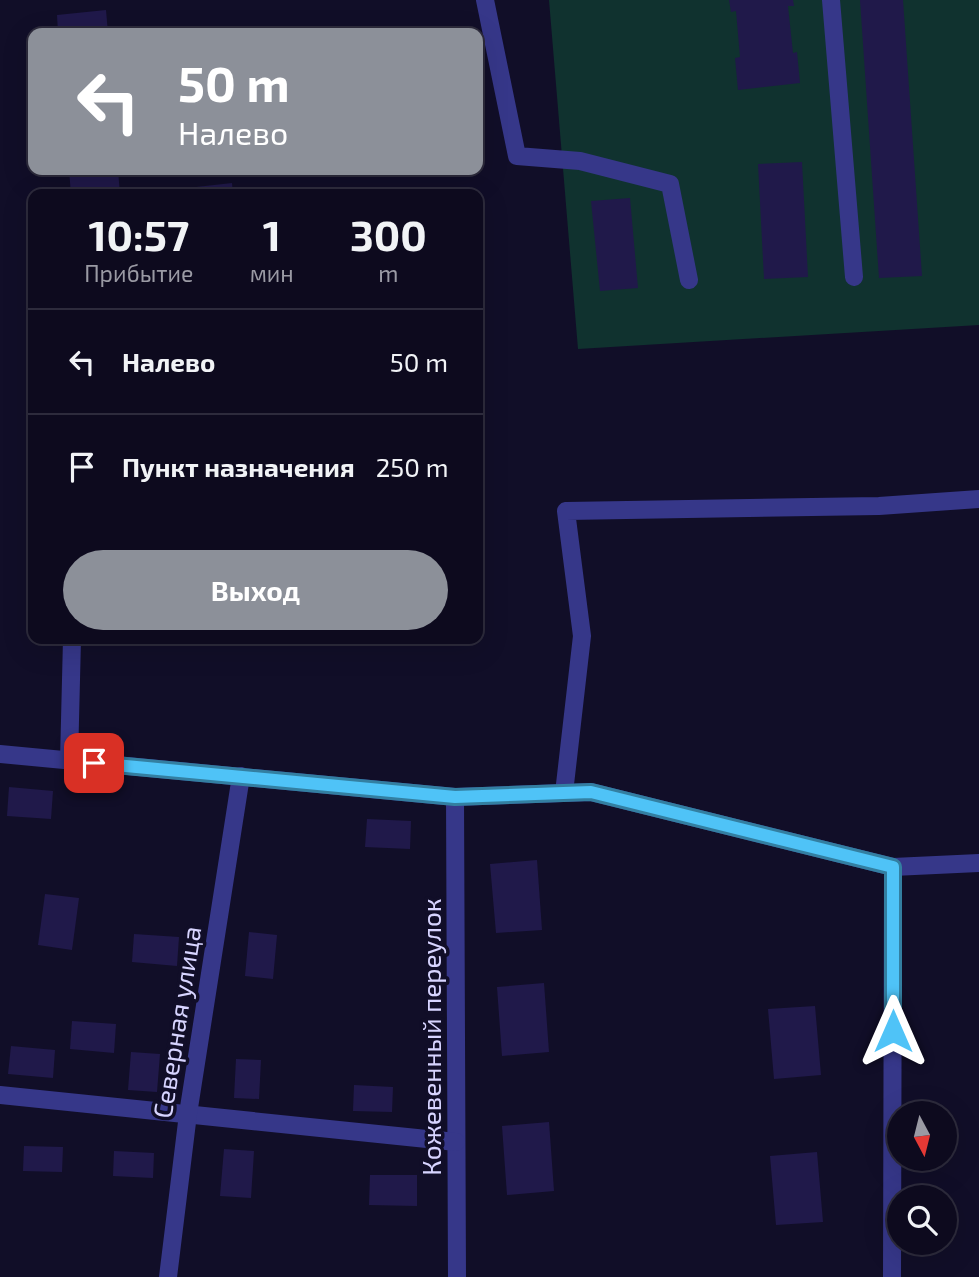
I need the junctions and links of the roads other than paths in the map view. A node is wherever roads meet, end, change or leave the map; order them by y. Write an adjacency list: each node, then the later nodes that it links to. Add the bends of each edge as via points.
1 (485, 0): 4 (street, via 517,156 580,160 670,184)
2 (831, 0): 3 (street)
3 (854, 277)
4 (689, 280)
5 (979, 499): 10 (street, via 879,506 566,511 582,636)
6 (72, 644): 8 (street)
7 (0, 754): 8 (street)
8 (69, 761): 9 (street)
9 (242, 776): 11 (street); 15 (street, Северная улица)
10 (564, 793): 11 (street); 13 (street, via 591,792)
11 (455, 797): 16 (street, Кожевенный переулок)
12 (979, 863): 13 (street)
13 (893, 867): 19 (street)
14 (0, 1095): 15 (street)
15 (188, 1114): 16 (street); 17 (street, Северная улица)
16 (456, 1142): 18 (street, Кожевенный переулок)
17 (168, 1277)
18 (457, 1277)
19 (892, 1277)

